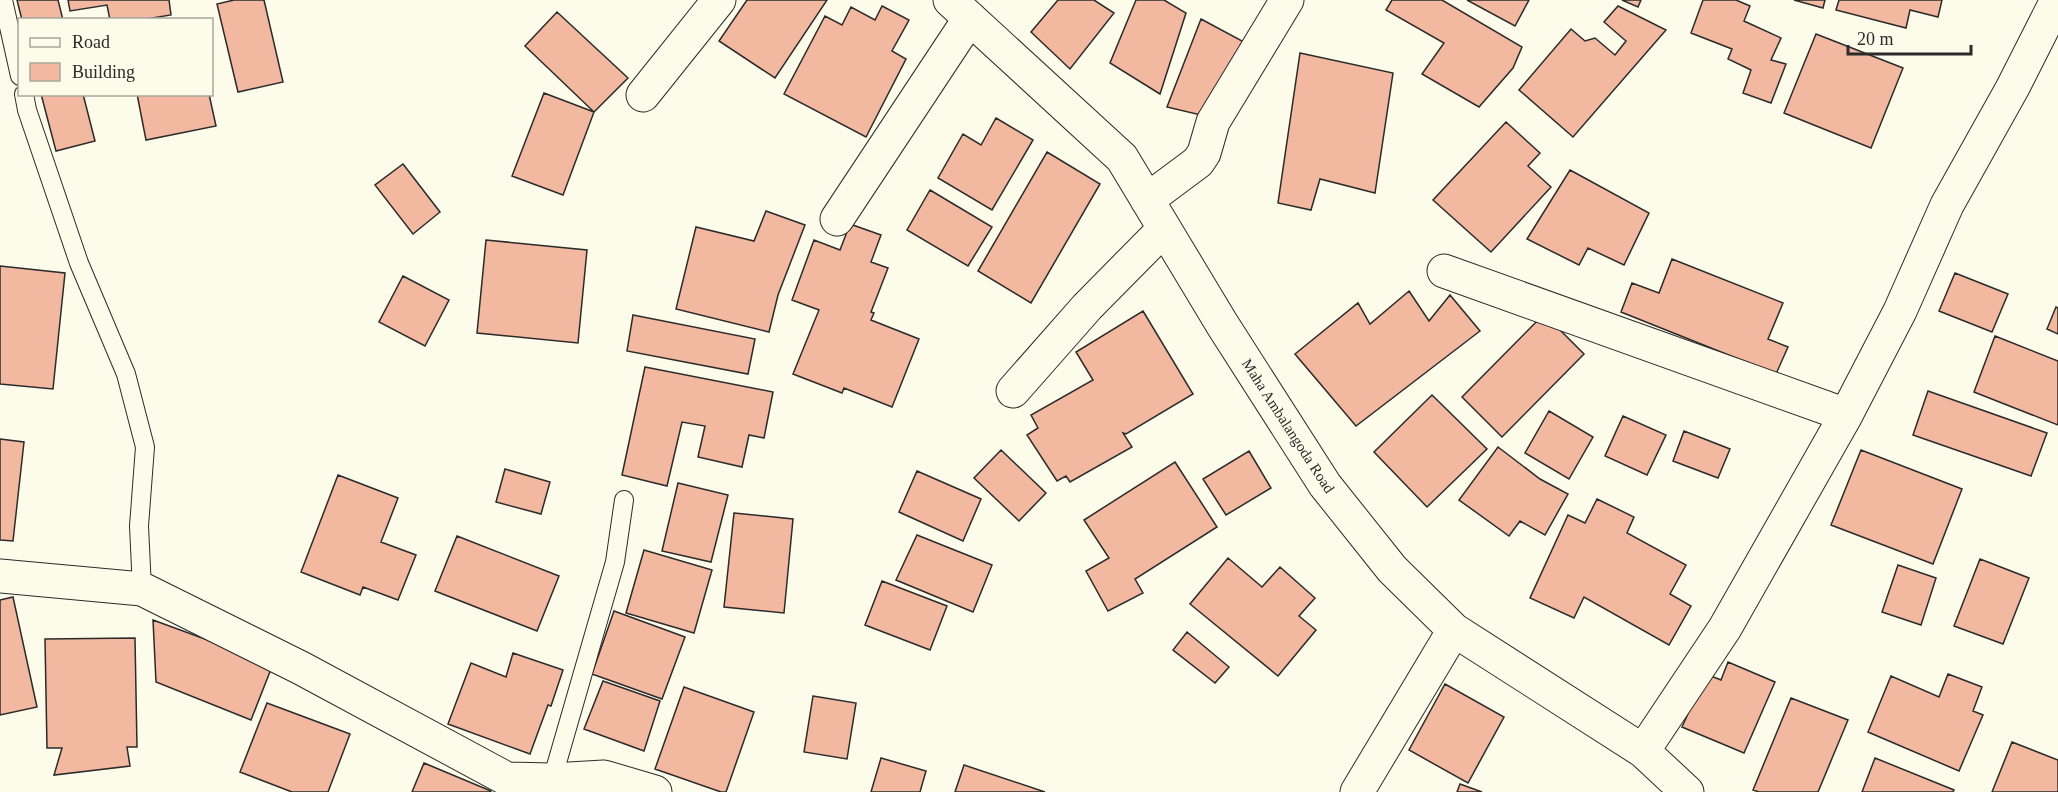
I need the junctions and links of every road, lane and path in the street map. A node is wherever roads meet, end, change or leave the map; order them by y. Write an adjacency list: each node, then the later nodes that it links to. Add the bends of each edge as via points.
1 (3, 0): 6 (lane)
2 (719, 0): 7 (street)
3 (1287, 0): 9 (street, via 1213,122 1198,162)
4 (2057, 0): 14 (street, via 1947,205 1900,311)
5 (960, 9): 9 (street, Maha Ambalangoda Road, via 1122,158); 10 (street)
6 (18, 67)
7 (643, 95)
8 (24, 96): 17 (lane, via 79,263 126,374 145,447 139,525)
9 (1147, 200): 11 (street, Maha Ambalangoda Road)
10 (837, 219)
11 (1164, 228): 13 (street); 18 (street, Maha Ambalangoda Road, via 1325,485 1392,569)
12 (1444, 271): 14 (street)
13 (1013, 391)
14 (1846, 416): 19 (street, via 1725,628)
15 (624, 500): 20 (lane, via 615,562)
16 (0, 576): 17 (street)
17 (142, 589): 21 (street, via 301,668)
18 (1454, 630): 19 (street, Maha Ambalangoda Road); 23 (street)
19 (1643, 751): 24 (street, Maha Ambalangoda Road)
20 (552, 780): 21 (street); 22 (street, via 604,777)
21 (506, 785)
22 (656, 792)
23 (1357, 792)
24 (1687, 792)

